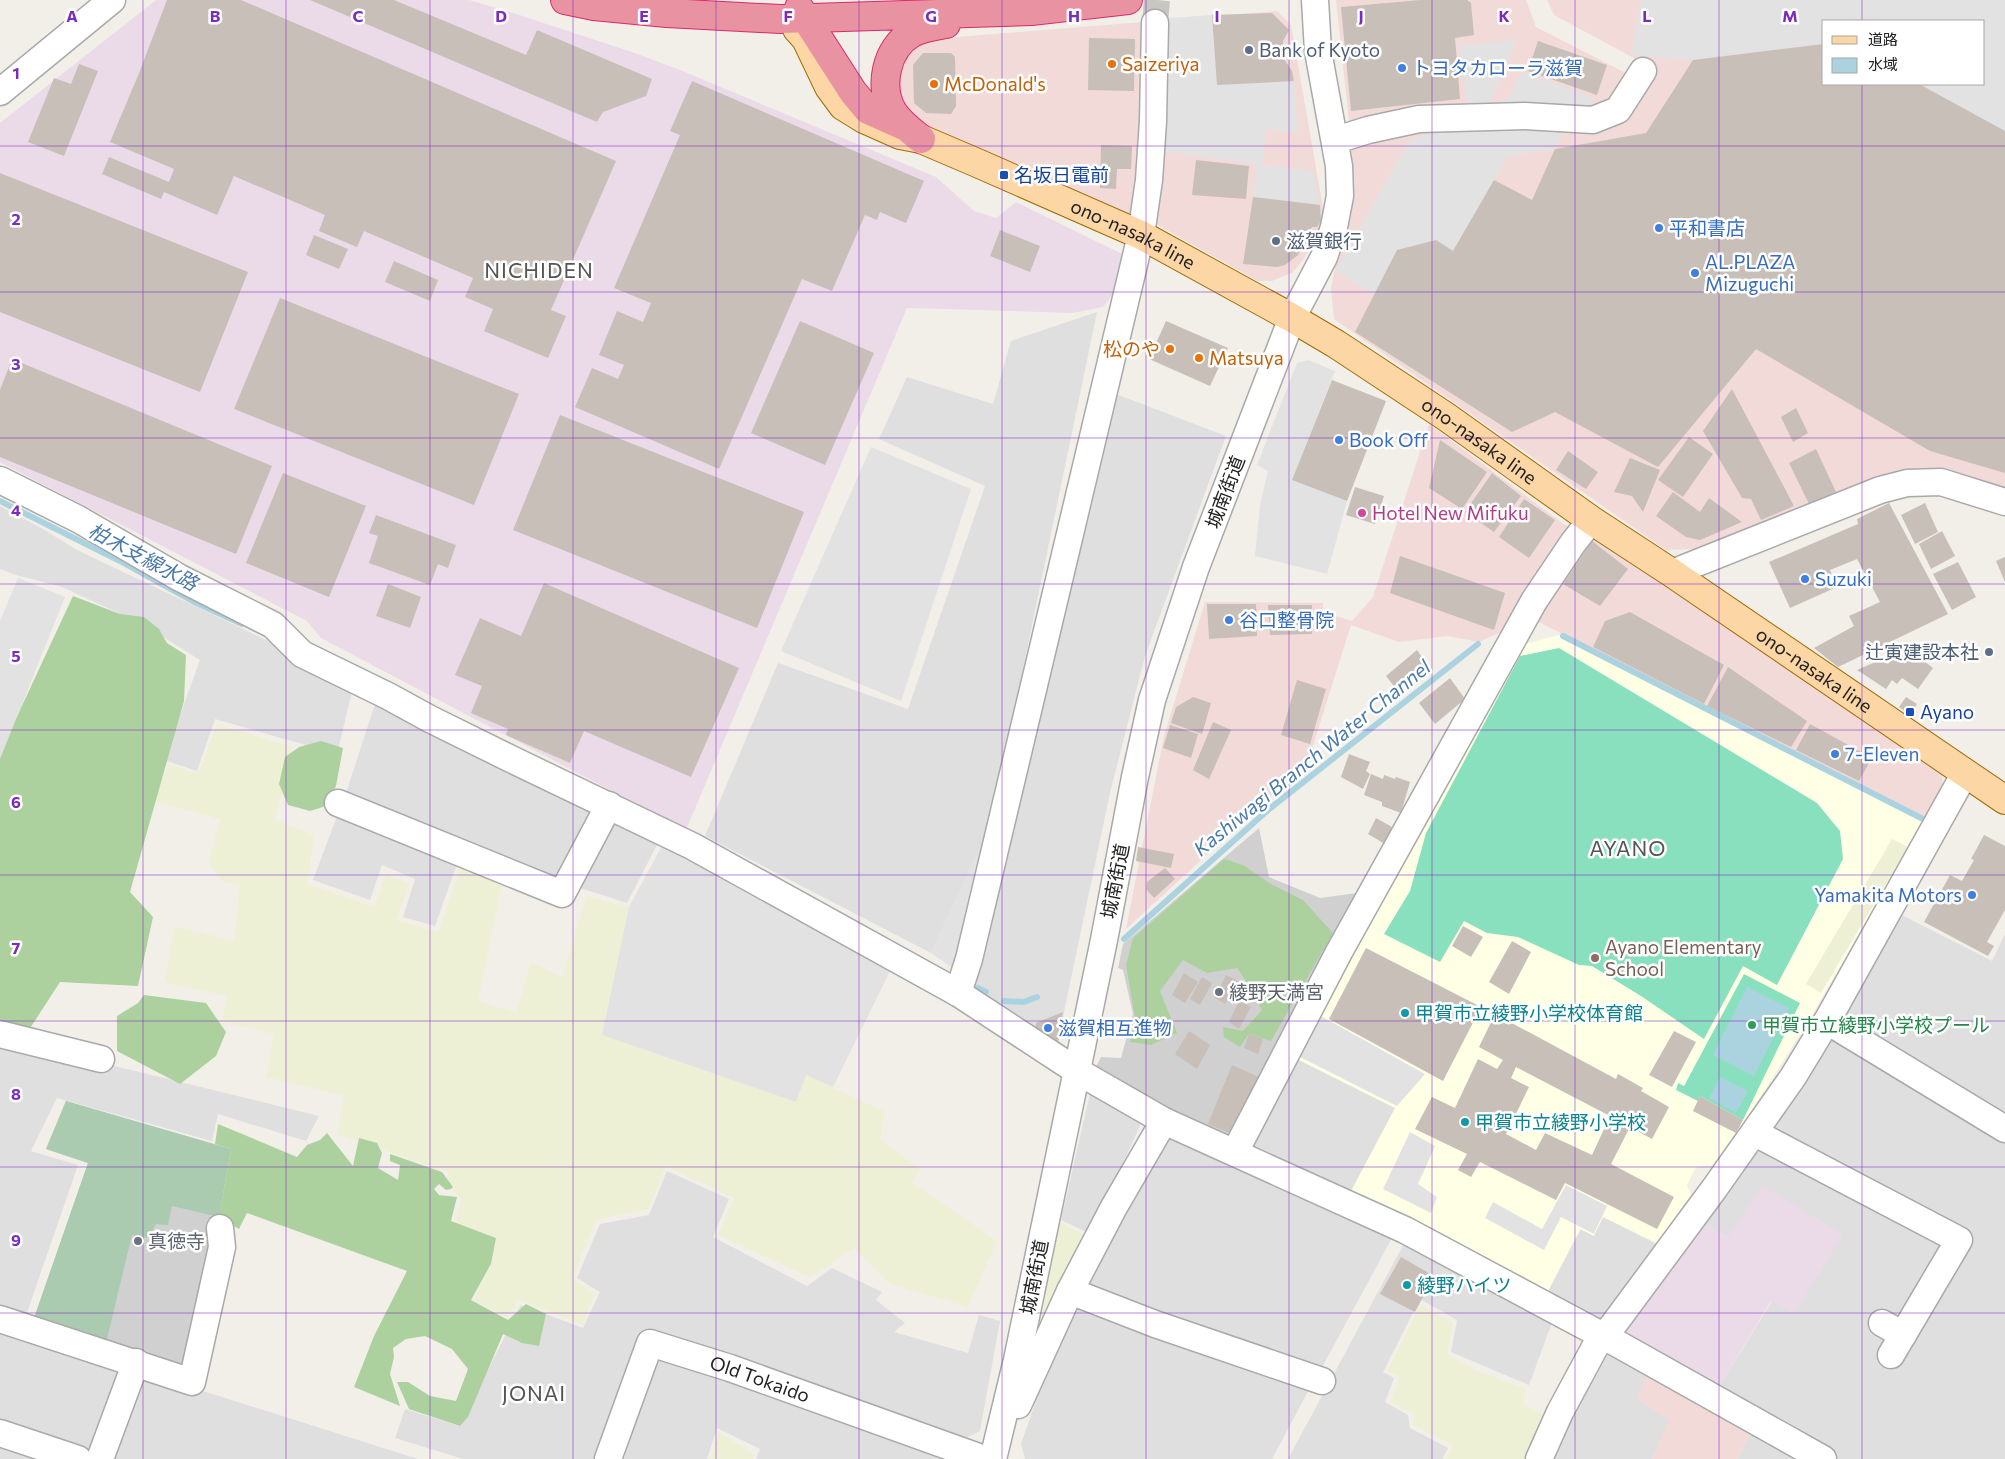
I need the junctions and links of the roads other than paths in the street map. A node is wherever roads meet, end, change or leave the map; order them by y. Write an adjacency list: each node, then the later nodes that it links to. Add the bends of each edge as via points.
1 (112, 0): 9 (street)
2 (565, 0): 6 (highway, via 658,12)
3 (1128, 0): 5 (highway)
4 (1315, 0): 11 (street, 城南街道, via 1318,51)
5 (1031, 11): 6 (highway); 10 (highway, via 928,26 911,33 898,45 889,60 886,94 893,112)
6 (793, 13): 10 (highway, via 868,110)
7 (1155, 23): 12 (street, via 1153,121)
8 (1643, 71): 11 (street, via 1618,110 1593,120 1525,116 1419,119)
9 (0, 92)
10 (912, 133): 12 (main road, ono-nasaka line)
11 (1336, 140): 13 (street, 城南街道, via 1340,196 1334,227 1324,257)
12 (1141, 235): 13 (main road, ono-nasaka line); 22 (street, via 969,959)
13 (1292, 318): 16 (main road, ono-nasaka line, via 1445,416); 26 (street, 城南街道, via 1196,567 1152,700)
14 (0, 480): 21 (street, via 273,625 302,654)
15 (2005, 502): 17 (street, via 1941,482 1907,483 1870,494)
16 (1591, 520): 17 (main road, ono-nasaka line); 30 (street, via 1534,601 1339,952)
17 (1672, 573): 18 (main road, ono-nasaka line)
18 (1965, 773): 19 (main road, ono-nasaka line); 23 (street)
19 (2005, 800)
20 (338, 803): 21 (street, via 562,894)
21 (609, 805): 22 (street, via 692,846)
22 (958, 992): 26 (street)
23 (1827, 1021): 28 (street); 29 (street)
24 (0, 1034): 25 (street)
25 (101, 1059)
26 (1077, 1071): 27 (street); 38 (street, 城南街道)
27 (1164, 1121): 30 (street); 32 (street)
28 (2005, 1129)
29 (1755, 1133): 34 (street); 35 (street, via 1959,1240)
30 (1234, 1152): 34 (street, via 1405,1230)
31 (220, 1228): 36 (street, via 222,1247 192,1382)
32 (1070, 1291): 37 (street); 38 (street, via 1019,1403)
33 (0, 1319): 36 (street)
34 (1604, 1336): 45 (street, via 1582,1371); 46 (street)
35 (1892, 1338)
36 (136, 1362): 41 (street)
37 (1322, 1381)
38 (1002, 1428): 44 (street, 城南街道)
39 (0, 1433): 40 (street)
40 (78, 1459)
41 (100, 1459)
42 (608, 1459): 43 (street, Old Tokaido, via 650,1343 730,1368)
43 (984, 1459)
44 (993, 1459)
45 (1539, 1459)
46 (1823, 1459)

